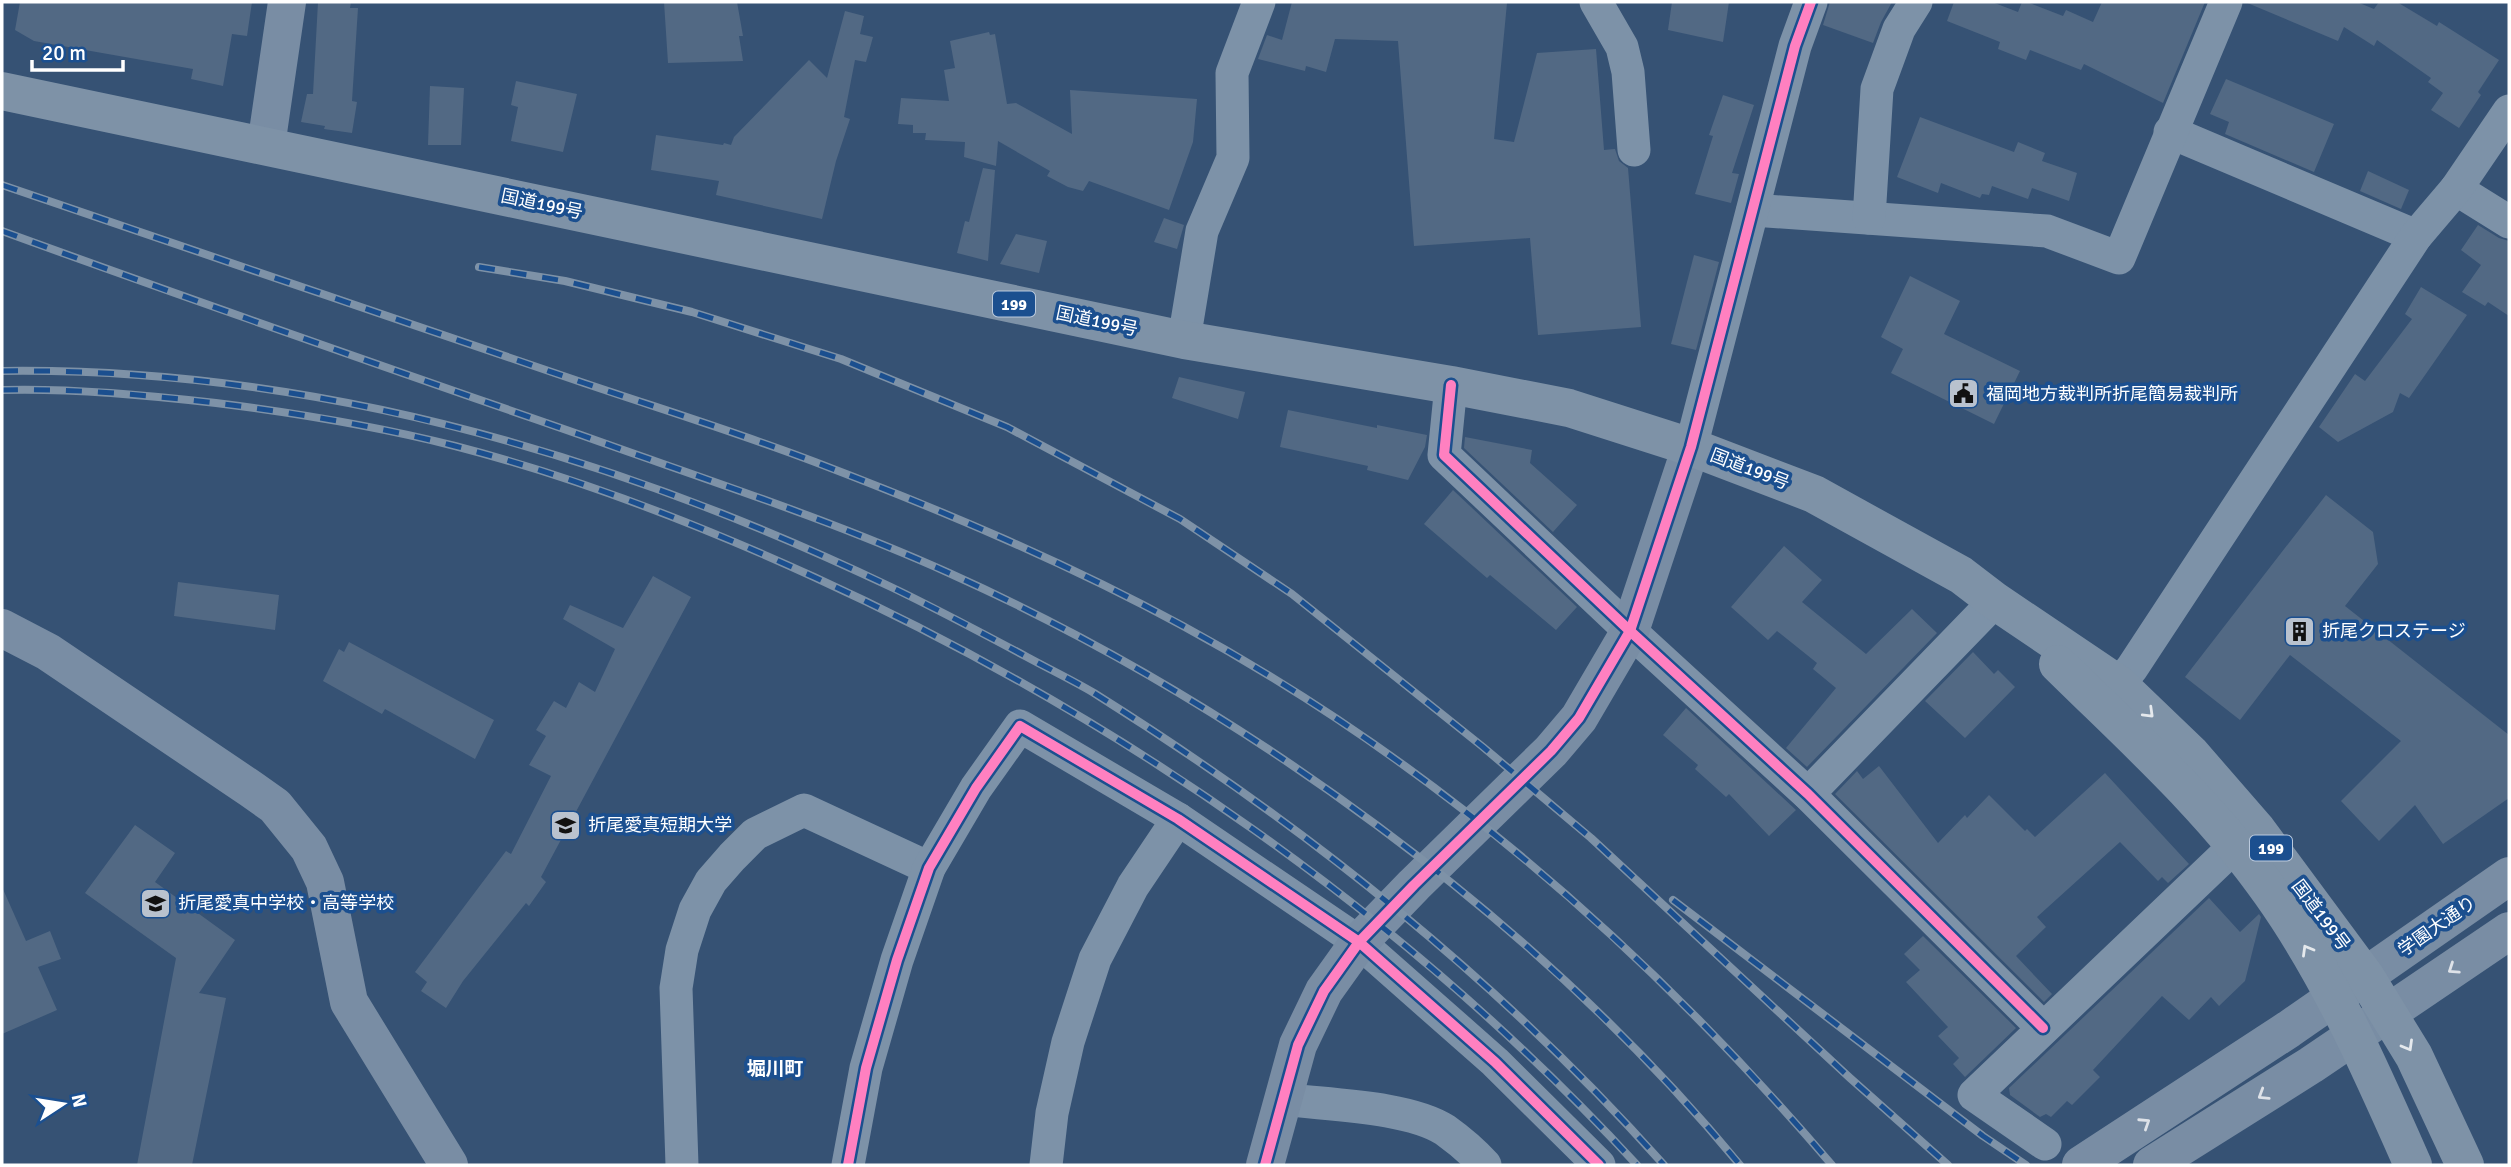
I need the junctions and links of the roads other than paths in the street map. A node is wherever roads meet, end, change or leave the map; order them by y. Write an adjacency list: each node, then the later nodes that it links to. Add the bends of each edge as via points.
1 (287, 2): 10 (street)
2 (1259, 2): 17 (street, via 1232,73 1233,158 1202,231)
3 (1596, 2): 11 (street, via 1622,47)
4 (1811, 2): 13 (street, via 1795,46)
5 (1916, 2): 14 (street, via 1899,29 1877,89)
6 (2226, 2): 9 (street)
7 (2, 91): 10 (highway, 国道199号 / 199)
8 (2509, 111): 12 (street)
9 (2171, 132): 14 (street, via 2119,258 2047,231); 16 (street)
10 (265, 146): 17 (highway, 国道199号 / 199)
11 (1634, 150)
12 (2456, 189): 15 (street); 16 (street)
13 (1753, 210): 14 (street); 19 (street)
14 (1869, 218)
15 (2509, 222)
16 (2416, 236): 23 (street, via 2140,656)
17 (1184, 340): 18 (highway, 国道199号 / 199)
18 (1451, 385): 19 (highway, 国道199号 / 199, via 1569,408); 22 (street, via 1444,455)
19 (1691, 447): 20 (highway, 国道199号 / 199, via 1814,494 1962,575); 22 (street)
20 (1995, 601): 23 (highway, 国道199号 / 199); 24 (street)
21 (2, 628): 38 (street, via 48,652 240,781 275,806 294,828 326,882 349,1002)
22 (1630, 631): 24 (street); 30 (street, via 1579,719)
23 (2109, 695): 26 (highway, 国道199号 / 199); 31 (highway, 国道199号 / 199, one-way to 31, via 2191,754 2257,830)
24 (1808, 794): 34 (street)
25 (1178, 819): 27 (street, via 1020,726 976,788); 30 (street); 41 (street, via 1133,886 1096,959 1068,1042)
26 (2235, 846): 32 (highway, 国道199号 / 199, one-way to 26, via 2294,927); 34 (street)
27 (929, 868): 39 (street, via 804,810 755,834 711,881 695,910 676,988); 40 (street, via 866,1068)
28 (2509, 876): 31 (street, 学園大通り)
29 (2509, 931): 33 (street, one-way to 33)
30 (1359, 942): 36 (street, via 1319,1002 1298,1045); 44 (street, via 1495,1062)
31 (2365, 976): 32 (street, 学園大通り); 33 (highway, 国道199号 / 199)
32 (2334, 997): 35 (highway, 国道199号 / 199); 45 (street, 学園大通り, one-way to 32)
33 (2389, 1013): 35 (street); 48 (highway, 国道199号 / 199, one-way to 48)
34 (2043, 1028): 37 (street, via 1974,1095)
35 (2353, 1036): 46 (street, one-way to 46); 47 (highway, 国道199号 / 199)
36 (1282, 1100): 42 (street); 43 (street, via 1417,1118 1443,1129)
37 (2045, 1144)
38 (449, 1165)
39 (682, 1165)
40 (848, 1165)
41 (1046, 1165)
42 (1265, 1165)
43 (1485, 1165)
44 (1599, 1165)
45 (2081, 1165)
46 (2152, 1165)
47 (2413, 1165)
48 (2465, 1165)

